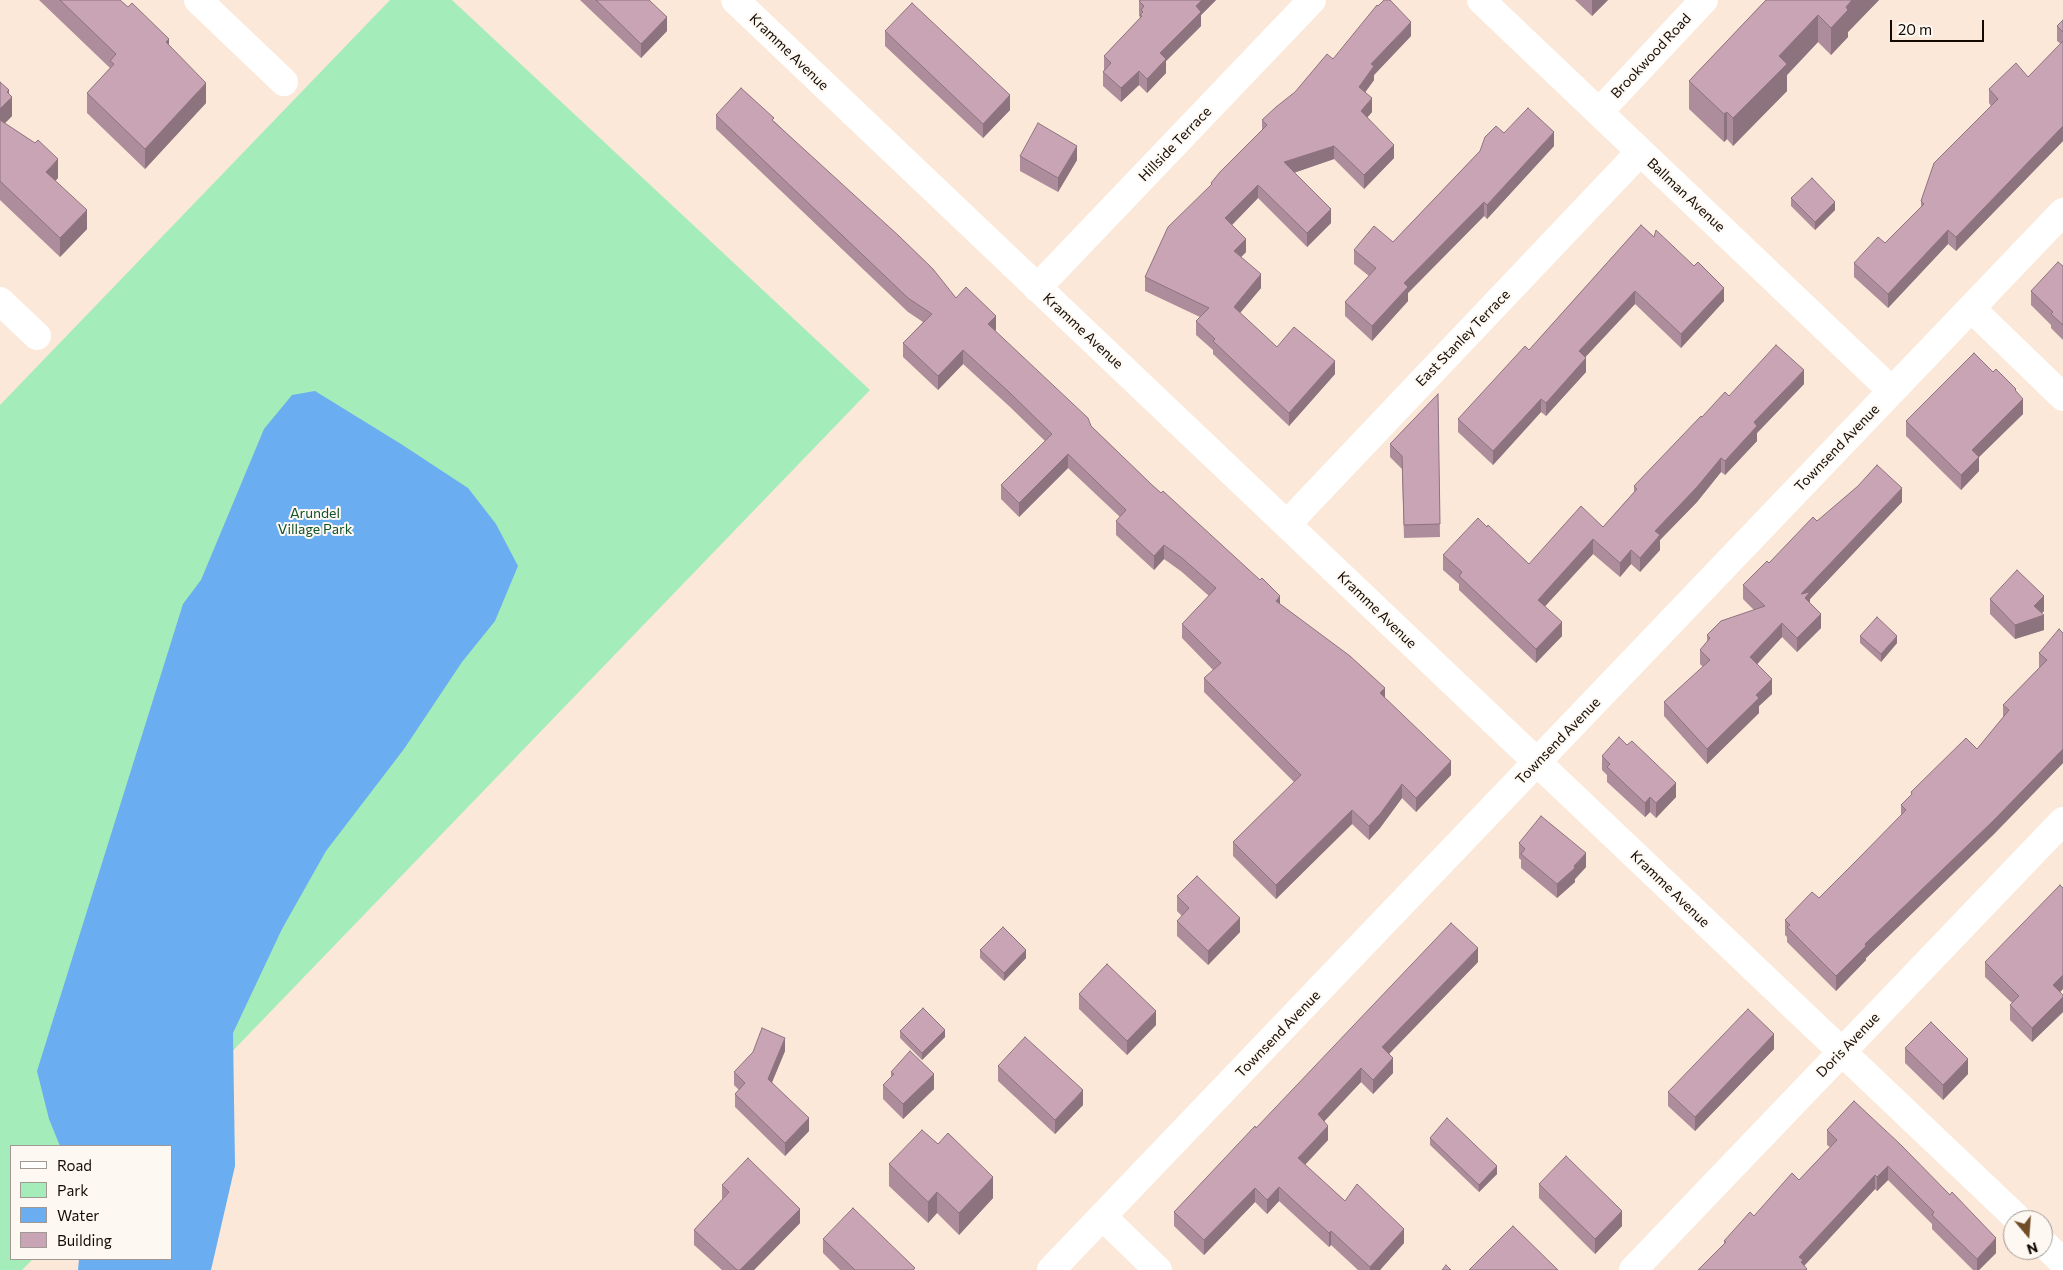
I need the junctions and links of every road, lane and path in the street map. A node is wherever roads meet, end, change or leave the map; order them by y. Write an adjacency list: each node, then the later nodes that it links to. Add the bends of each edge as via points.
1 (198, 0): 6 (street)
2 (735, 0): 10 (street, Kramme Avenue)
3 (1312, 0): 10 (street, Hillside Terrace)
4 (1481, 0): 7 (street, Ballman Avenue)
5 (1704, 0): 7 (street, Brookwood Road)
6 (284, 82)
7 (1599, 112): 8 (street, Ballman Avenue)
8 (1640, 152): 14 (street, Ballman Avenue); 16 (street, East Stanley Terrace)
9 (2063, 212): 12 (street, Townsend Avenue)
10 (1037, 288): 16 (street, Kramme Avenue)
11 (0, 301): 13 (street)
12 (1972, 308): 14 (street, Townsend Avenue); 15 (street)
13 (37, 336)
14 (1892, 391): 17 (street, Townsend Avenue)
15 (2063, 397)
16 (1286, 524): 17 (street, Kramme Avenue)
17 (1537, 763): 19 (street, Kramme Avenue); 21 (street, Townsend Avenue)
18 (2063, 821): 19 (street, Doris Avenue)
19 (1842, 1052): 20 (street, Kramme Avenue); 26 (street, Doris Avenue)
20 (2008, 1210)
21 (1103, 1217): 24 (street, Townsend Avenue); 25 (street)
22 (2053, 1252): 23 (street)
23 (2063, 1262)
24 (1051, 1270)
25 (1158, 1270)
26 (1633, 1270)

